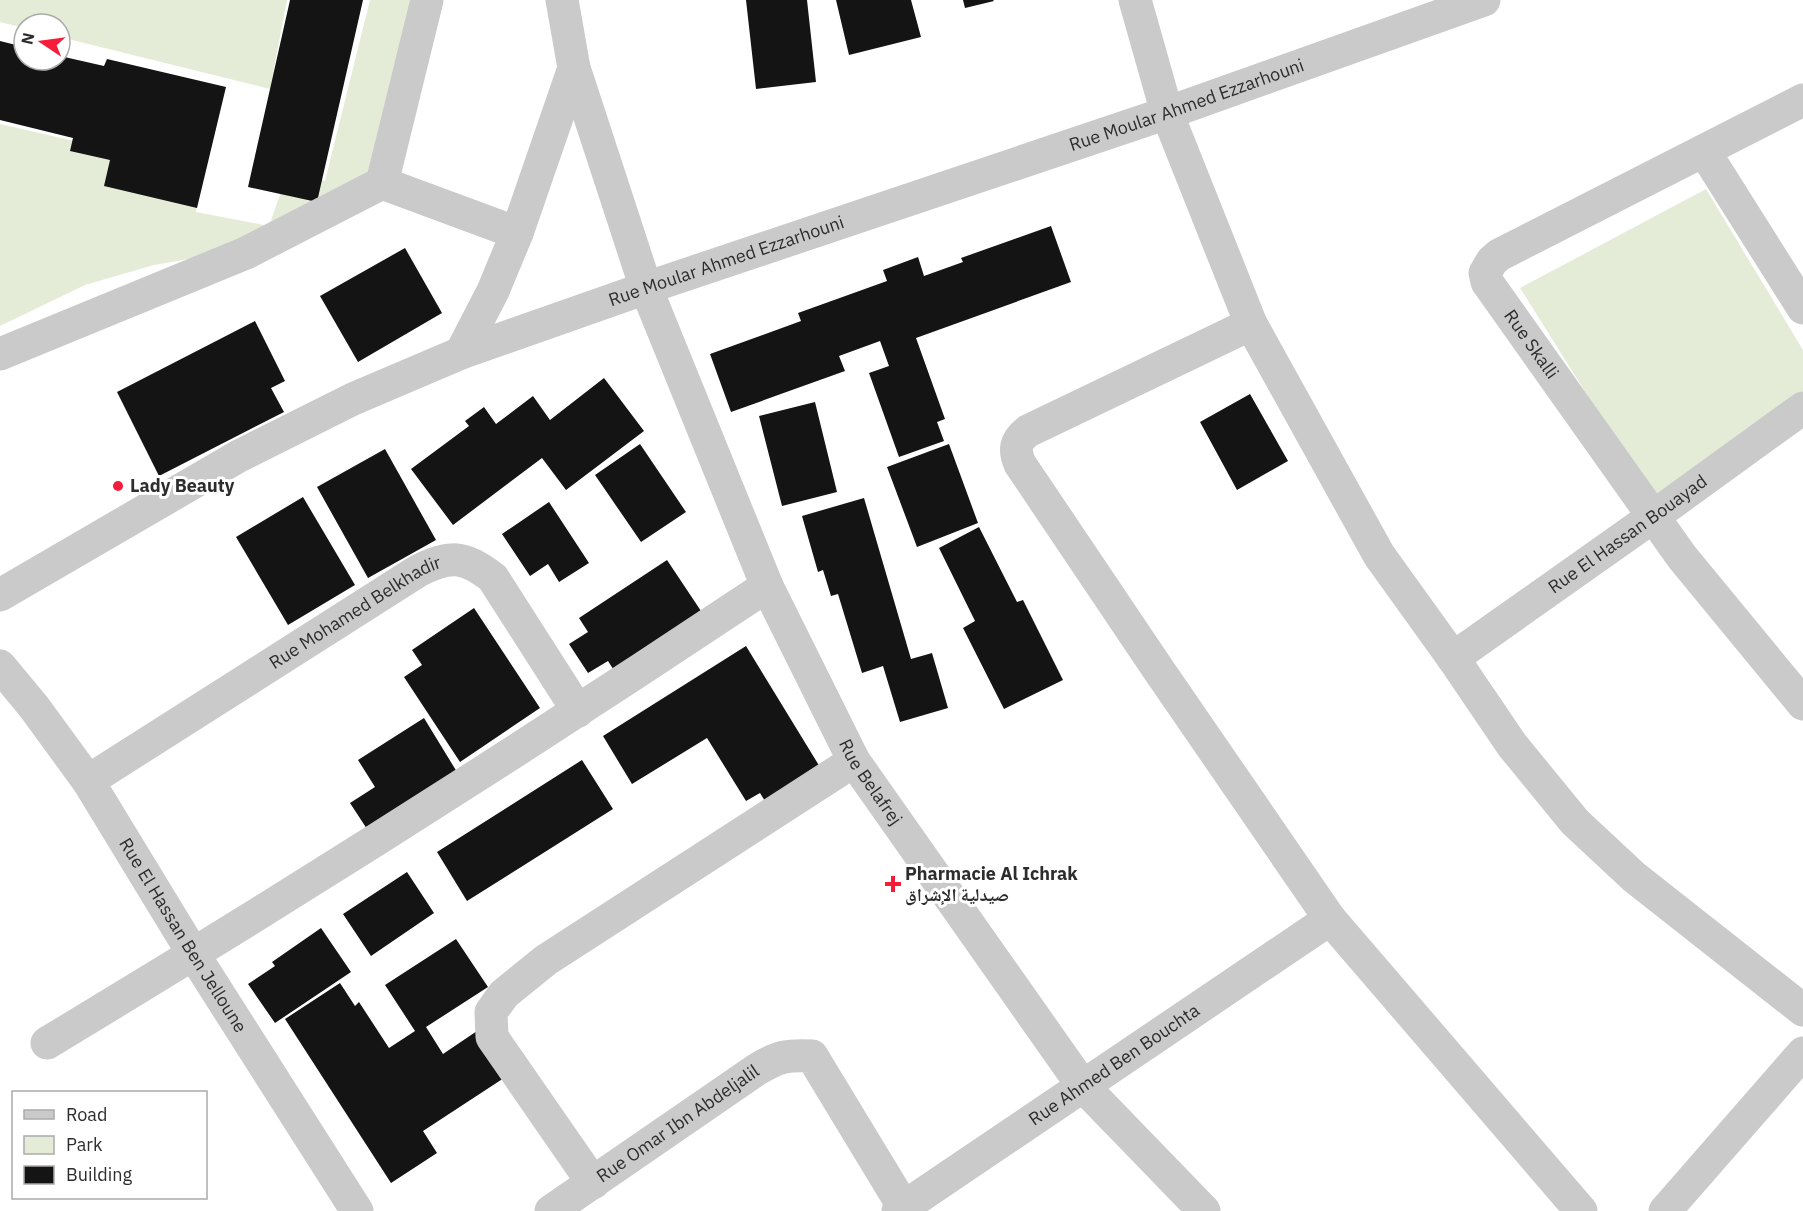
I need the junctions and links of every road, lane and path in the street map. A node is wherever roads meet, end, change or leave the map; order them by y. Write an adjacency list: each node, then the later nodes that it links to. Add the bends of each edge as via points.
1 (427, 0): 9 (street)
2 (562, 0): 5 (street, Rue Belafrej)
3 (1135, 0): 7 (street)
4 (1484, 0): 7 (street, Rue Moular Ahmed Ezzarhouni)
5 (574, 68): 10 (street); 11 (street, Rue Belafrej)
6 (1803, 100): 8 (street, Rue Skalli)
7 (1167, 113): 11 (street, Rue Moular Ahmed Ezzarhouni); 13 (street)
8 (1704, 151): 12 (street); 17 (street, Rue Skalli, via 1499,255 1485,273 1487,282)
9 (382, 183): 10 (street); 15 (street, via 246,253)
10 (517, 233): 14 (street)
11 (646, 288): 14 (street, Rue Moular Ahmed Ezzarhouni); 18 (street, Rue Belafrej)
12 (1803, 308)
13 (1251, 324): 20 (street, via 1379,555); 26 (street, via 1028,431 1015,446 1016,455)
14 (462, 353): 19 (street, Rue Moular Ahmed Ezzarhouni, via 353,399 239,456)
15 (0, 354)
16 (1803, 408): 17 (street, Rue El Hassan Bouayad)
17 (1654, 516): 20 (street, Rue El Hassan Bouayad); 22 (street, Rue Skalli, via 1682,557)
18 (767, 586): 23 (street); 24 (street, Rue Belafrej)
19 (0, 595)
20 (1453, 658): 28 (street, via 1512,745 1575,822 1634,877)
21 (0, 666): 25 (street, Rue El Hassan Ben Jelloune)
22 (1803, 704)
23 (578, 711): 25 (street, Rue Mohamed Belkhadir, via 493,578 477,565 442,561 418,571); 27 (street)
24 (854, 761): 31 (street, Rue Belafrej); 32 (street, via 546,960 504,994 491,1012 492,1037)
25 (88, 781): 27 (street, Rue El Hassan Ben Jelloune)
26 (1330, 919): 31 (street, Rue Ahmed Ben Bouchta); 37 (street)
27 (194, 955): 29 (street); 34 (street, Rue El Hassan Ben Jelloune)
28 (1803, 1010)
29 (47, 1043)
30 (1803, 1053): 38 (street)
31 (1082, 1085): 33 (street, Rue Ahmed Ben Bouchta); 36 (street, Rue Belafrej)
32 (593, 1183): 33 (street, Rue Omar Ibn Abdeljalil, via 773,1060 789,1055 812,1056); 35 (street, Rue Omar Ibn Abdeljalil)
33 (903, 1210)
34 (357, 1211)
35 (551, 1211)
36 (1204, 1211)
37 (1581, 1211)
38 (1665, 1211)

